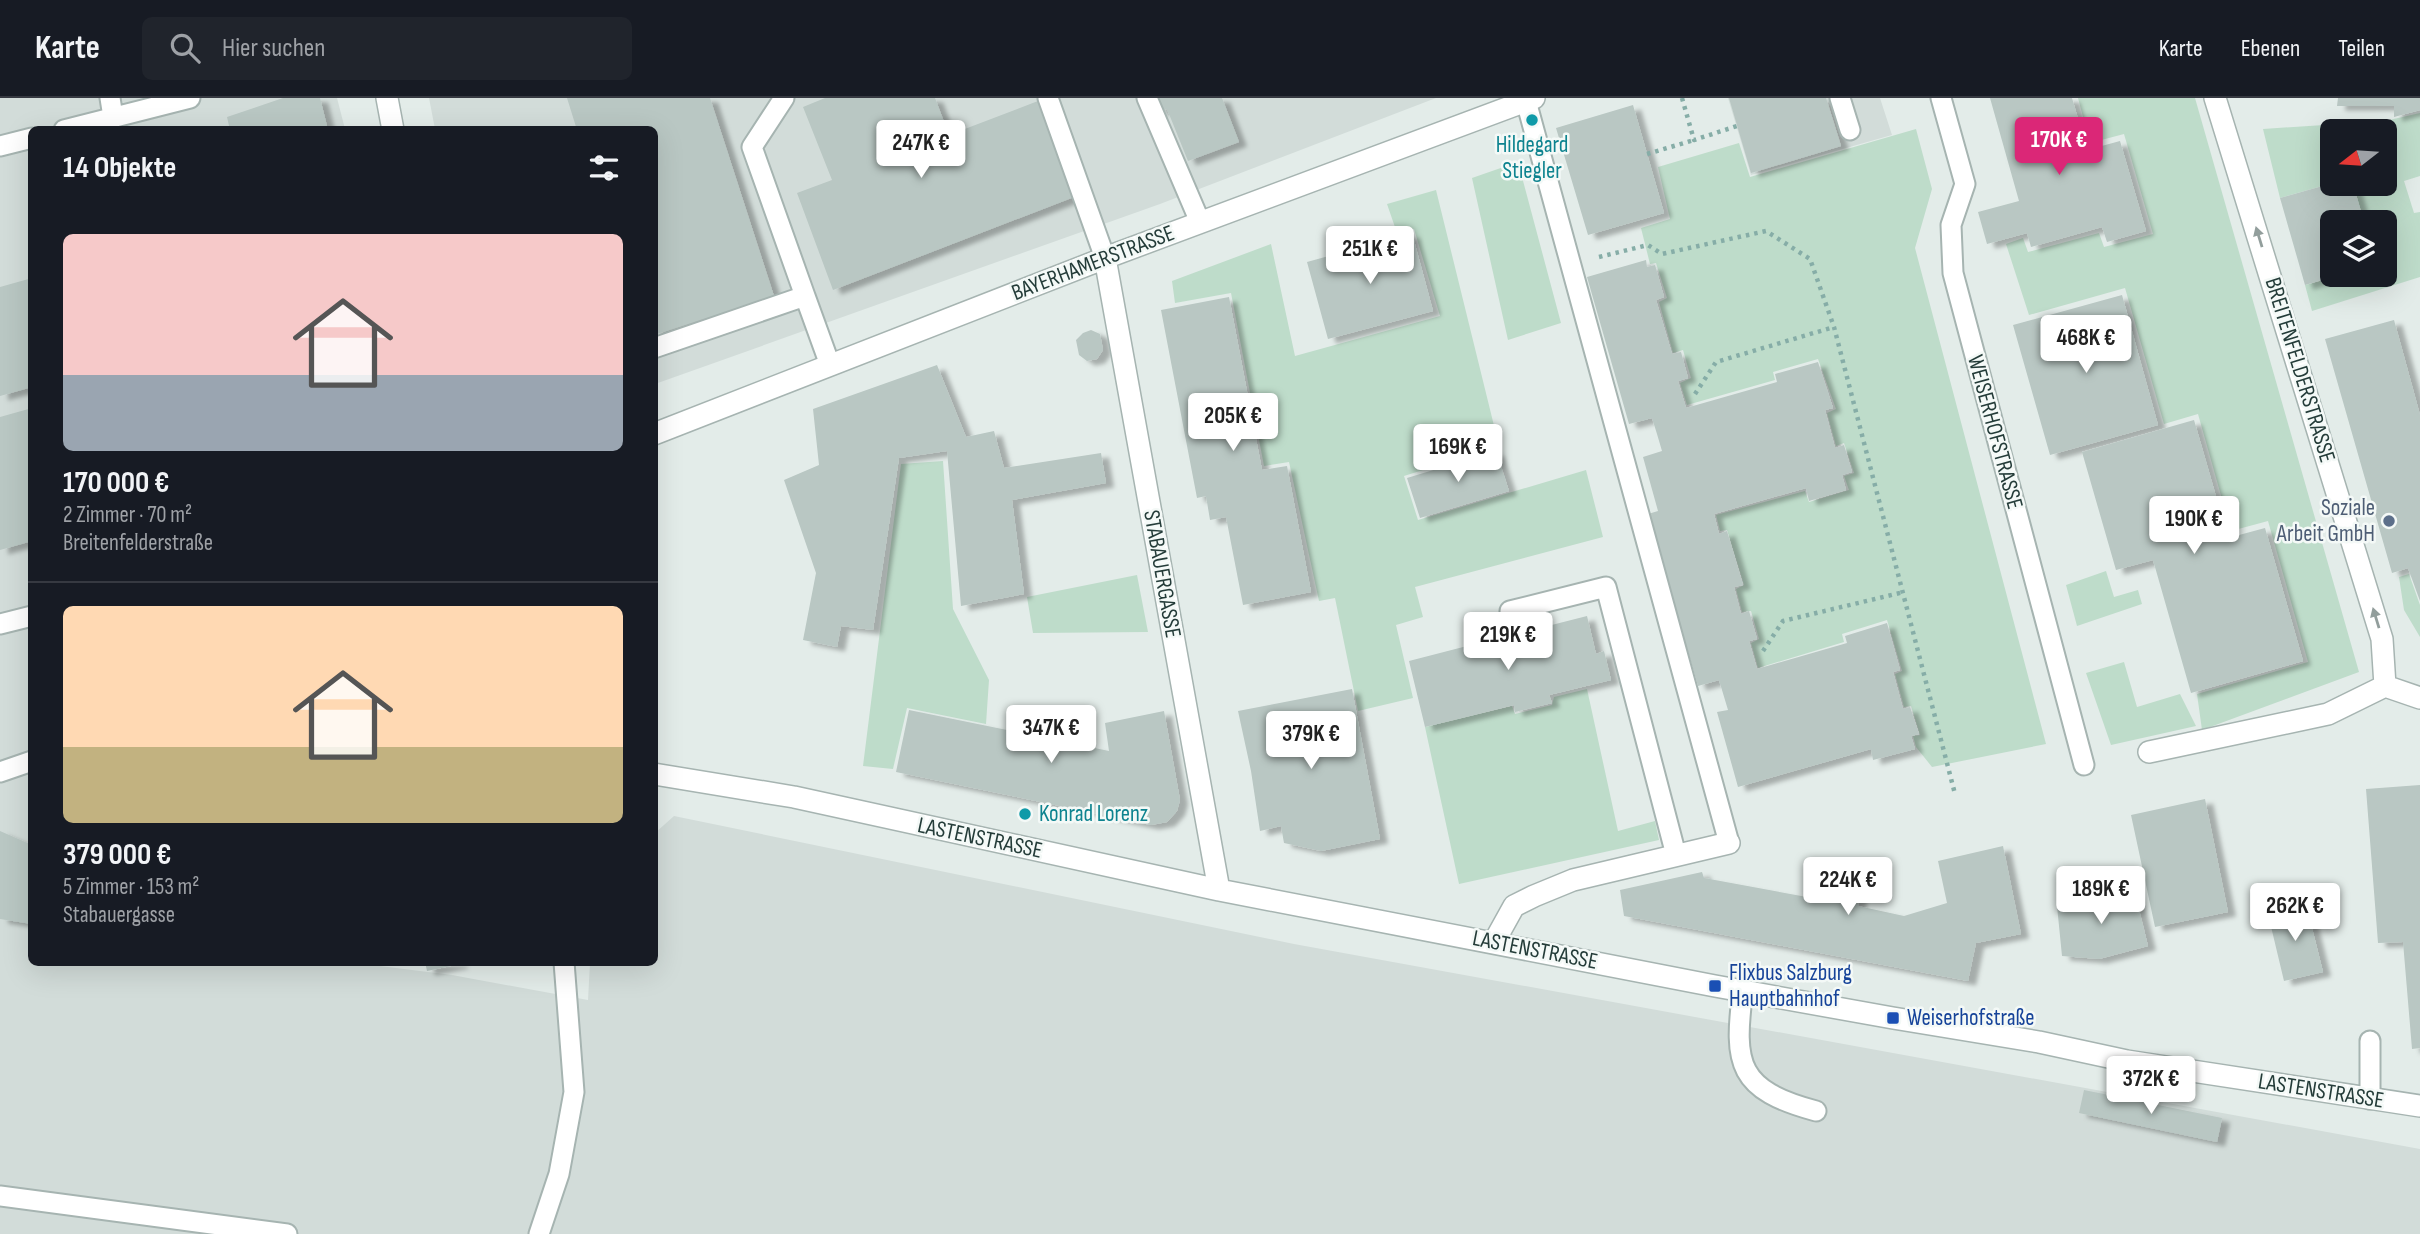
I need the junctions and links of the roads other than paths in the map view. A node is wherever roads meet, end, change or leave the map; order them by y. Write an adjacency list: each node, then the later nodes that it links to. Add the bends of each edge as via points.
1 (190, 98): 10 (lane)
2 (387, 98): 12 (street)
3 (784, 98): 18 (lane, via 752,147)
4 (1048, 98): 17 (lane)
5 (1147, 98): 16 (lane)
6 (1840, 98): 13 (lane)
7 (1941, 98): 29 (lane, WEISERHOFSTRASSE, via 1965,184 1951,225 1953,273)
8 (2215, 98): 25 (street, BREITENFELDERSTRASSE, one-way to 8, via 2382,639)
9 (1530, 99): 16 (street, BAYERHAMERSTRASSE); 32 (lane)
10 (111, 108): 11 (lane)
11 (73, 126)
12 (392, 126)
13 (1850, 130)
14 (28, 139): 15 (lane)
15 (0, 146)
16 (1200, 222): 17 (street, BAYERHAMERSTRASSE)
17 (1105, 258): 20 (street, BAYERHAMERSTRASSE); 34 (street, STABAUERGASSE)
18 (805, 296): 19 (lane); 20 (lane)
19 (658, 347)
20 (830, 365): 21 (street, BAYERHAMERSTRASSE)
21 (658, 432)
22 (1510, 611): 33 (lane, via 1606,587)
23 (28, 617): 24 (lane)
24 (0, 624)
25 (2385, 686): 26 (street); 27 (street, via 2328,714)
26 (2420, 698)
27 (2149, 752)
28 (28, 762): 30 (lane)
29 (2084, 765)
30 (0, 772)
31 (658, 775): 34 (street, LASTENSTRASSE, via 794,797)
32 (1729, 843): 33 (street)
33 (1676, 855): 35 (street, via 1573,880 1534,896 1514,906)
34 (1219, 890): 35 (street, LASTENSTRASSE)
35 (1494, 942): 37 (street, LASTENSTRASSE)
36 (564, 966): 44 (lane, via 575,1092 559,1174)
37 (1743, 990): 39 (street, LASTENSTRASSE, via 2127,1061); 41 (lane, via 1738,1045 1753,1081 1786,1103)
38 (2370, 1041): 39 (lane)
39 (2370, 1099): 40 (street, LASTENSTRASSE)
40 (2420, 1106)
41 (1816, 1111)
42 (0, 1196): 43 (lane)
43 (287, 1234)
44 (539, 1234)

